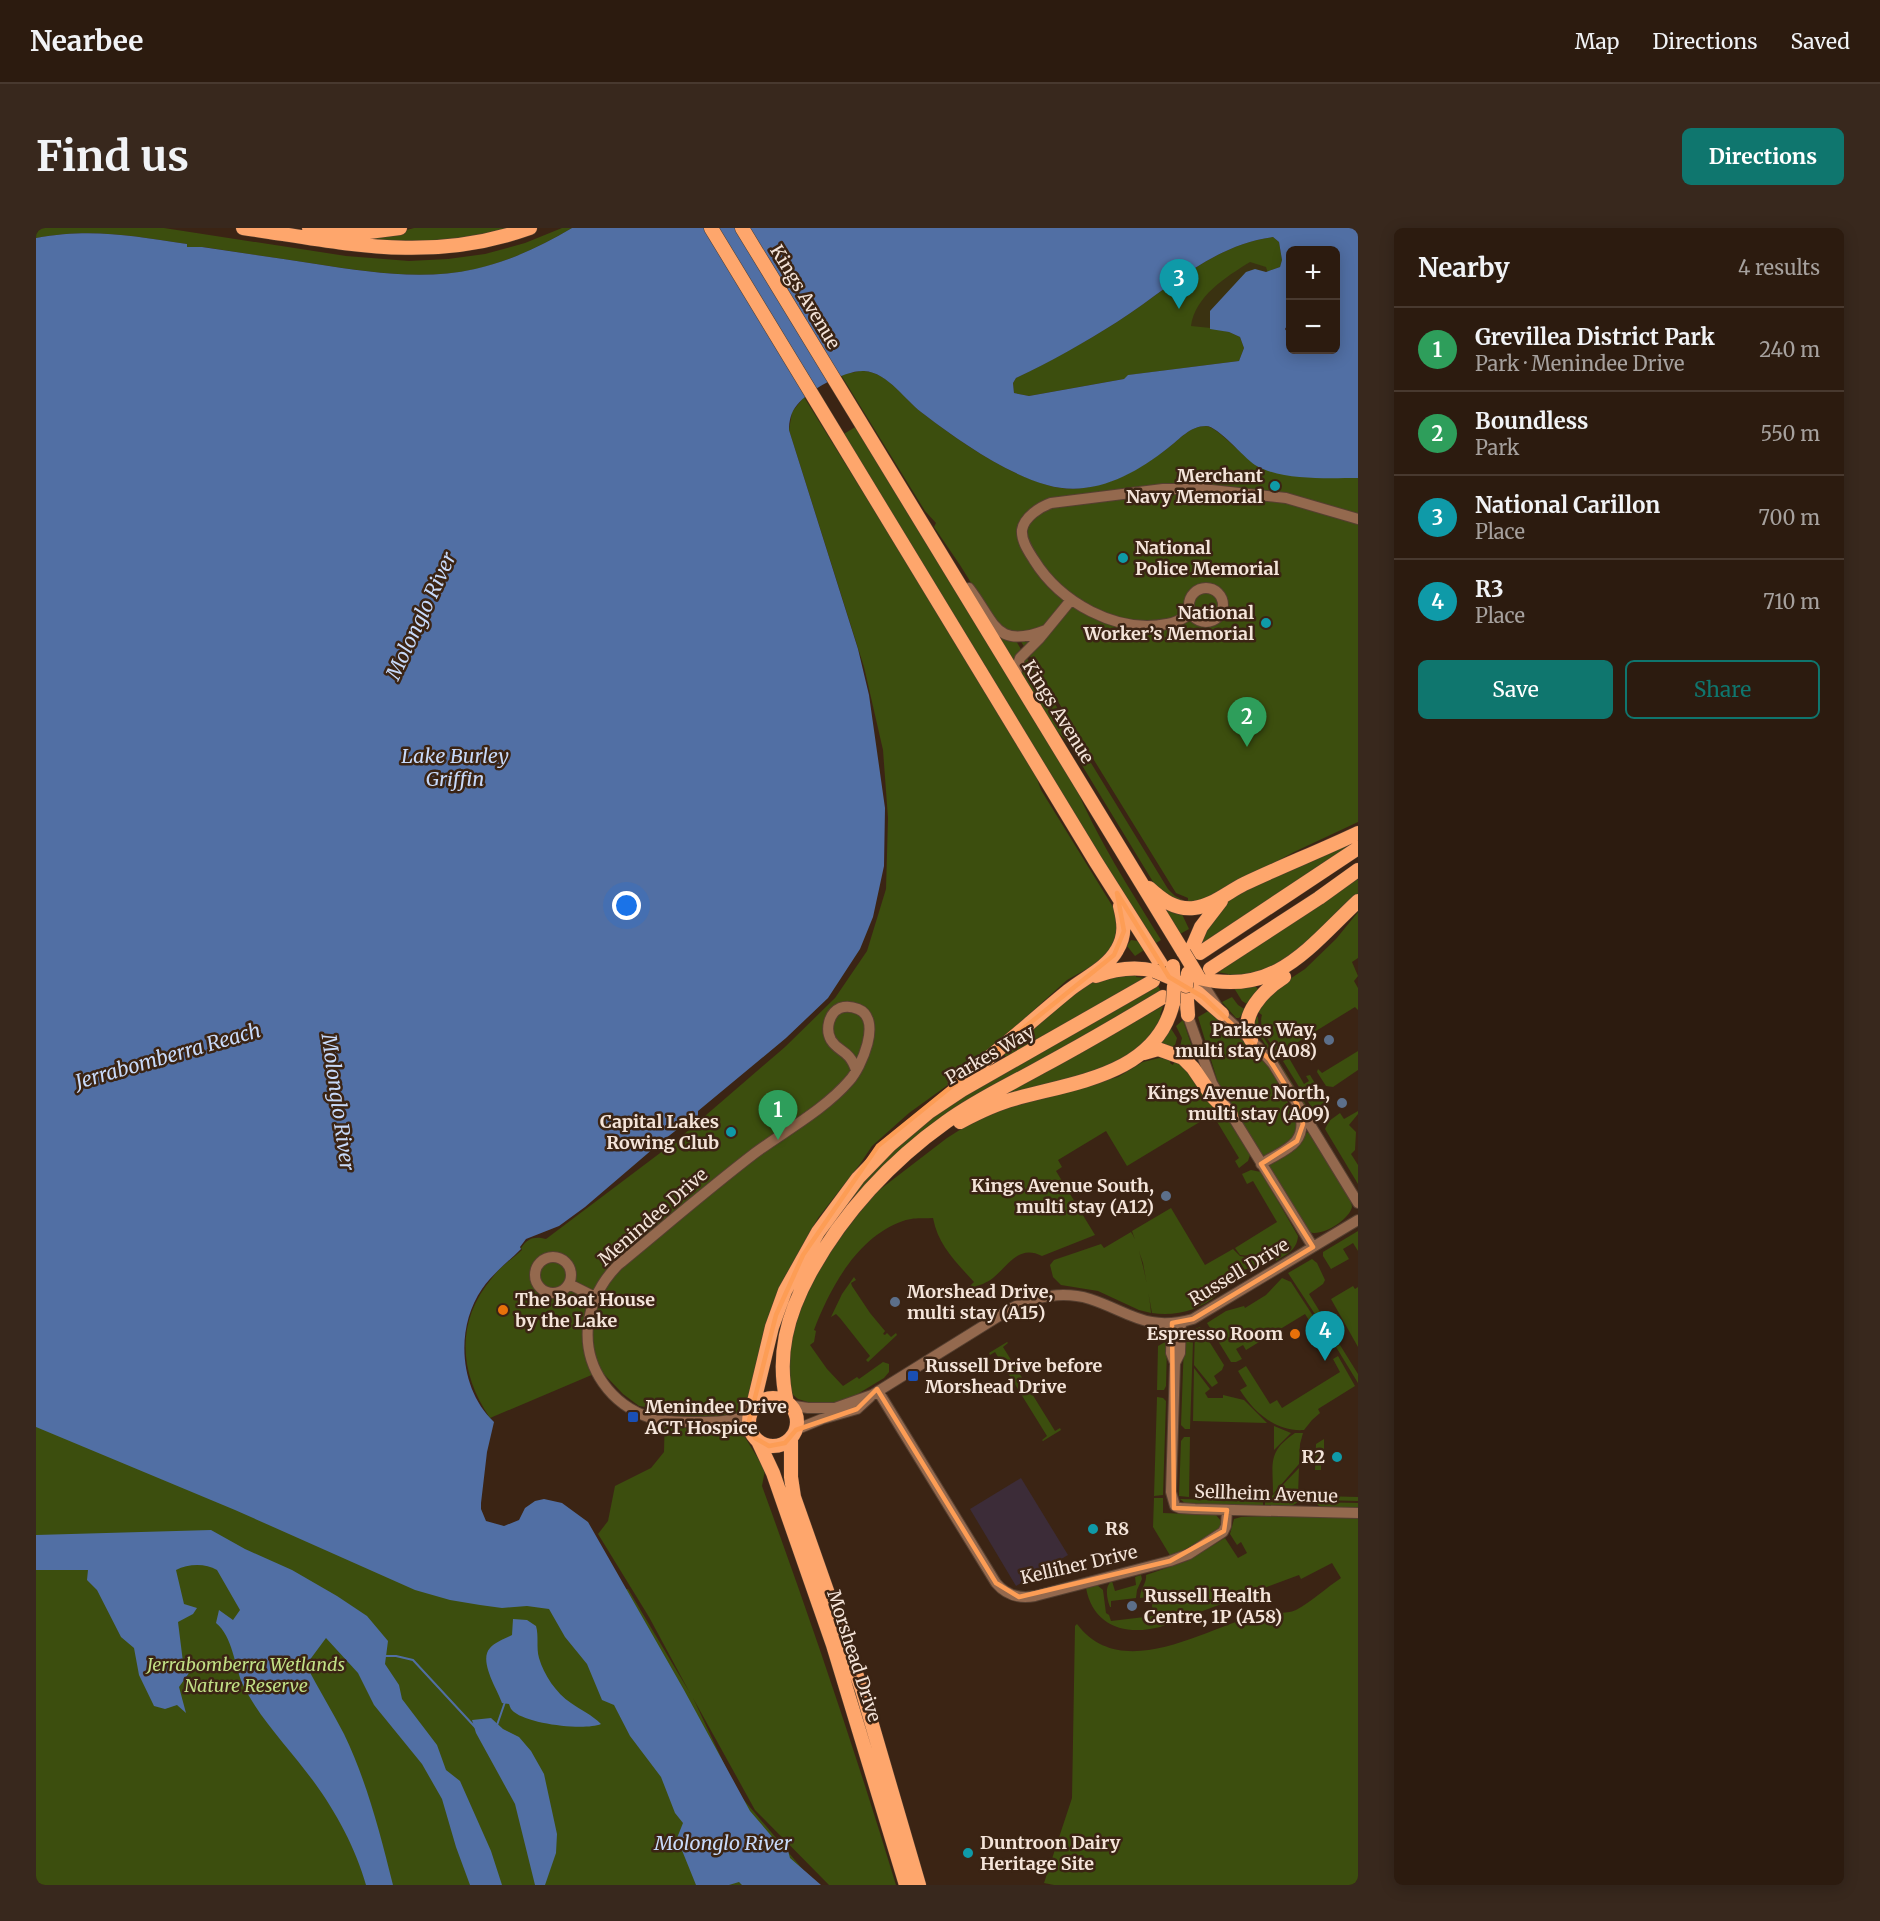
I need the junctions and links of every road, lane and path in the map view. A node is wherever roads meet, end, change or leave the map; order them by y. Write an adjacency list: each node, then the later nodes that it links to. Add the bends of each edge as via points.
1 (243, 228): 3 (main road, via 370,247 419,249 472,244)
2 (309, 228): 6 (main road, via 361,233)
3 (531, 228)
4 (711, 228): 18 (main road)
5 (742, 228): 8 (main road, Kings Avenue)
6 (395, 229)
7 (1358, 519): 9 (street, via 1286,498 1197,489 1160,489 1051,503 1030,517 1022,536 1040,569)
8 (949, 570): 11 (street, via 969,588 992,624 1003,633 1021,638); 12 (main road, Kings Avenue)
9 (1071, 600): 10 (street, via 1103,616 1137,625 1168,624); 11 (street)
10 (1192, 613)
11 (1046, 630): 12 (street, via 1018,661)
12 (1016, 680): 16 (main road, Kings Avenue)
13 (1358, 833): 17 (main road)
14 (1358, 848): 21 (main road, Parkes Way)
15 (1358, 870): 21 (main road, Parkes Way, via 1319,898)
16 (1139, 878): 17 (main road, via 1165,901 1185,908 1203,906); 21 (main road, Kings Avenue, via 1170,930)
17 (1237, 888): 21 (main road, via 1208,915)
18 (1117, 893): 21 (main road, via 1151,948); 22 (main road, via 1124,921 1122,941 1110,959)
19 (1358, 901): 20 (main road)
20 (1308, 948): 21 (main road, via 1285,968 1252,981 1227,983); 25 (main road, via 1295,969 1270,986 1252,1011 1246,1024)
21 (1182, 976): 22 (main road, via 1138,968 1115,969); 23 (main road); 24 (main road); 26 (main road, via 1162,1031); 30 (main road, Parkes Way, via 1095,1038 971,1105); 32 (main road, Parkes Way, via 962,1090 890,1145)
22 (1080, 982): 32 (main road, via 900,1126 874,1150)
23 (1222, 1014): 25 (street)
24 (1188, 1015): 29 (street, via 1206,1072)
25 (1251, 1040): 28 (street, via 1273,1064)
26 (1144, 1053): 29 (main road, via 1158,1049 1183,1058); 30 (main road, via 1117,1069 986,1109)
27 (856, 1071): 27 (street, Menindee Drive, via 847,1052 832,1041 829,1031 830,1018 845,1007 862,1011 869,1022); 37 (street, Menindee Drive, via 842,1089 618,1265)
28 (1297, 1104): 31 (street, via 1303,1124 1299,1138); 33 (street)
29 (1231, 1115): 31 (street)
30 (915, 1146): 40 (main road, via 849,1214 805,1283 782,1350 782,1378)
31 (1261, 1164): 35 (street)
32 (858, 1178): 41 (main road, via 818,1233 785,1291)
33 (1358, 1203)
34 (1358, 1220): 35 (street, Russell Drive)
35 (1312, 1247): 38 (street, Russell Drive, via 1193,1319)
36 (569, 1284): 37 (street)
37 (595, 1298): 42 (street, Menindee Drive, via 587,1333 590,1358 596,1373 616,1398 636,1412 670,1422)
38 (1176, 1322): 39 (street, Russell Drive, via 1137,1320 1077,1296 1033,1299 1012,1308); 45 (street, Sellheim Avenue, via 1180,1353 1175,1363 1174,1504 1181,1508)
39 (875, 1393): 40 (street, Russell Drive, via 835,1407); 43 (street, Russell Drive, via 857,1409 822,1419); 45 (street, Kelliher Drive, via 996,1583 1013,1595 1035,1596 1180,1558 1222,1533)
40 (788, 1404): 41 (main road, via 766,1399); 43 (main road, via 795,1414)
41 (751, 1412): 42 (street, Menindee Drive); 44 (main road, via 749,1425)
42 (725, 1422): 44 (street, Menindee Drive)
43 (793, 1434): 44 (main road, via 785,1443 774,1446); 48 (main road, Morshead Drive, via 794,1497 862,1690)
44 (755, 1438): 47 (main road, Morshead Drive, via 773,1473 833,1645)
45 (1227, 1510): 46 (street, Sellheim Avenue)
46 (1358, 1513)
47 (906, 1885)
48 (920, 1885)

